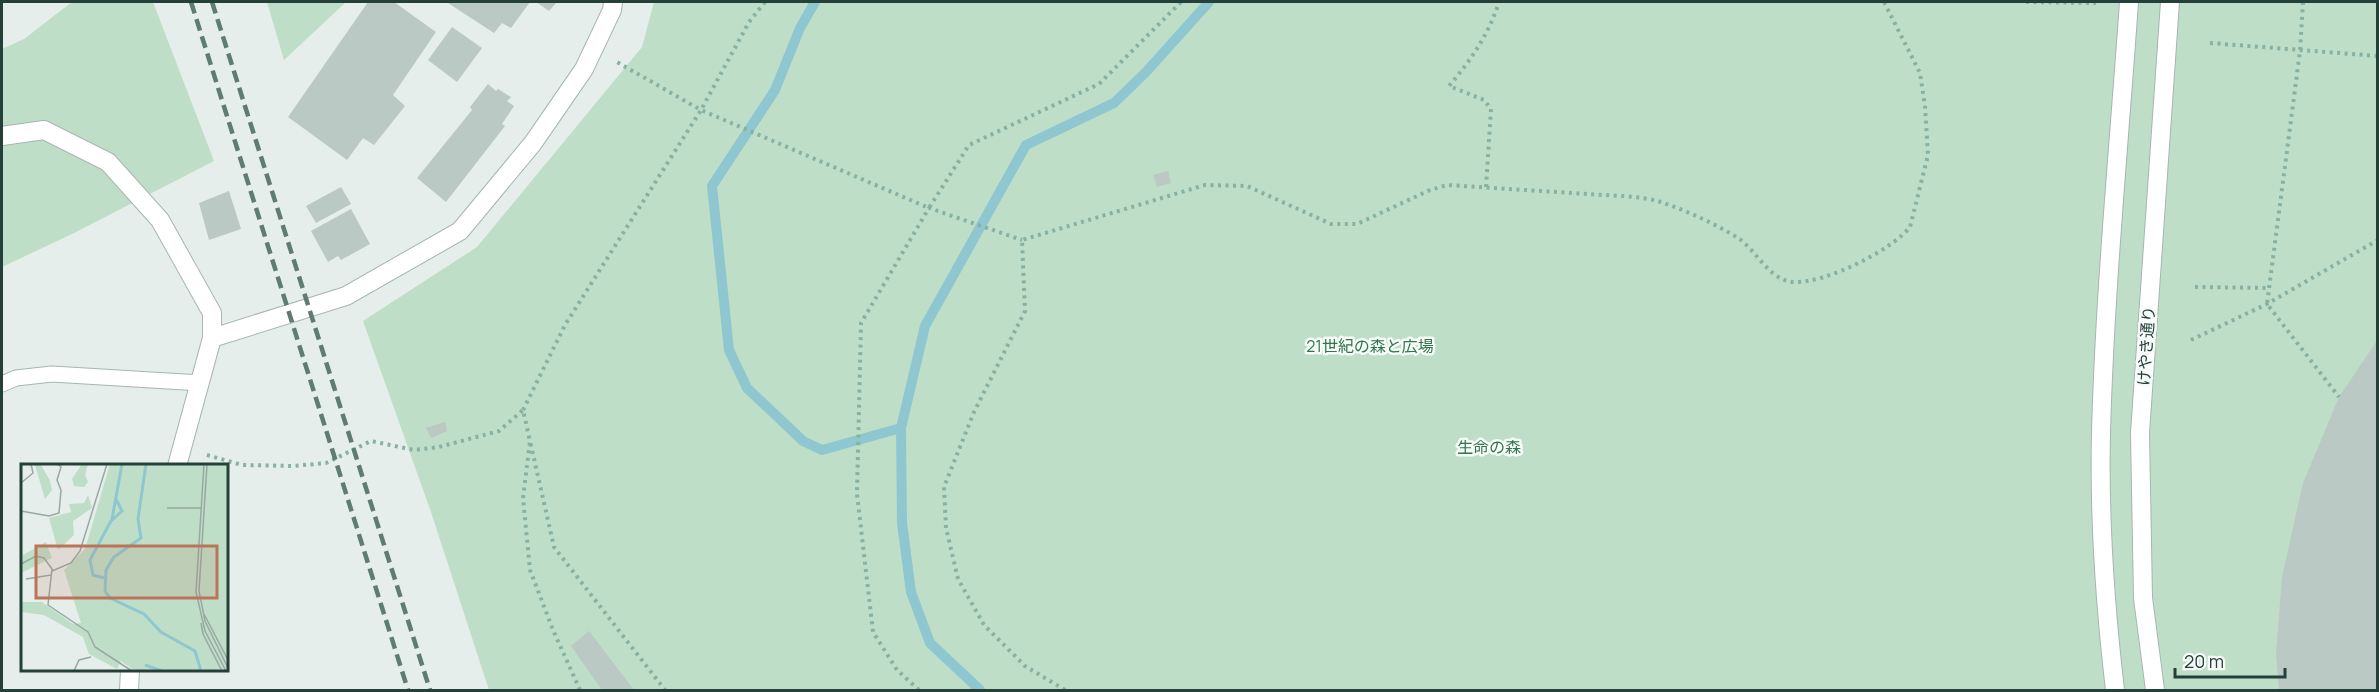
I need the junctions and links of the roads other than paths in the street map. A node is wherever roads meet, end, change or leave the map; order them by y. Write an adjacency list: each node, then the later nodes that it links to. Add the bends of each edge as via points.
1 (613, 2): 5 (street, via 584,69 533,143 460,231 346,296)
2 (2129, 2): 11 (street, via 2101,434 2106,608)
3 (2170, 2): 12 (street, けやき通り, via 2140,433 2143,598)
4 (2, 136): 5 (street, via 44,130 108,162 160,220 212,313)
5 (212, 338): 6 (street)
6 (201, 383): 7 (lane, via 52,374 16,378); 8 (street)
7 (2, 384)
8 (177, 464)
9 (130, 671): 10 (street)
10 (129, 690)
11 (2115, 690)
12 (2155, 690)

